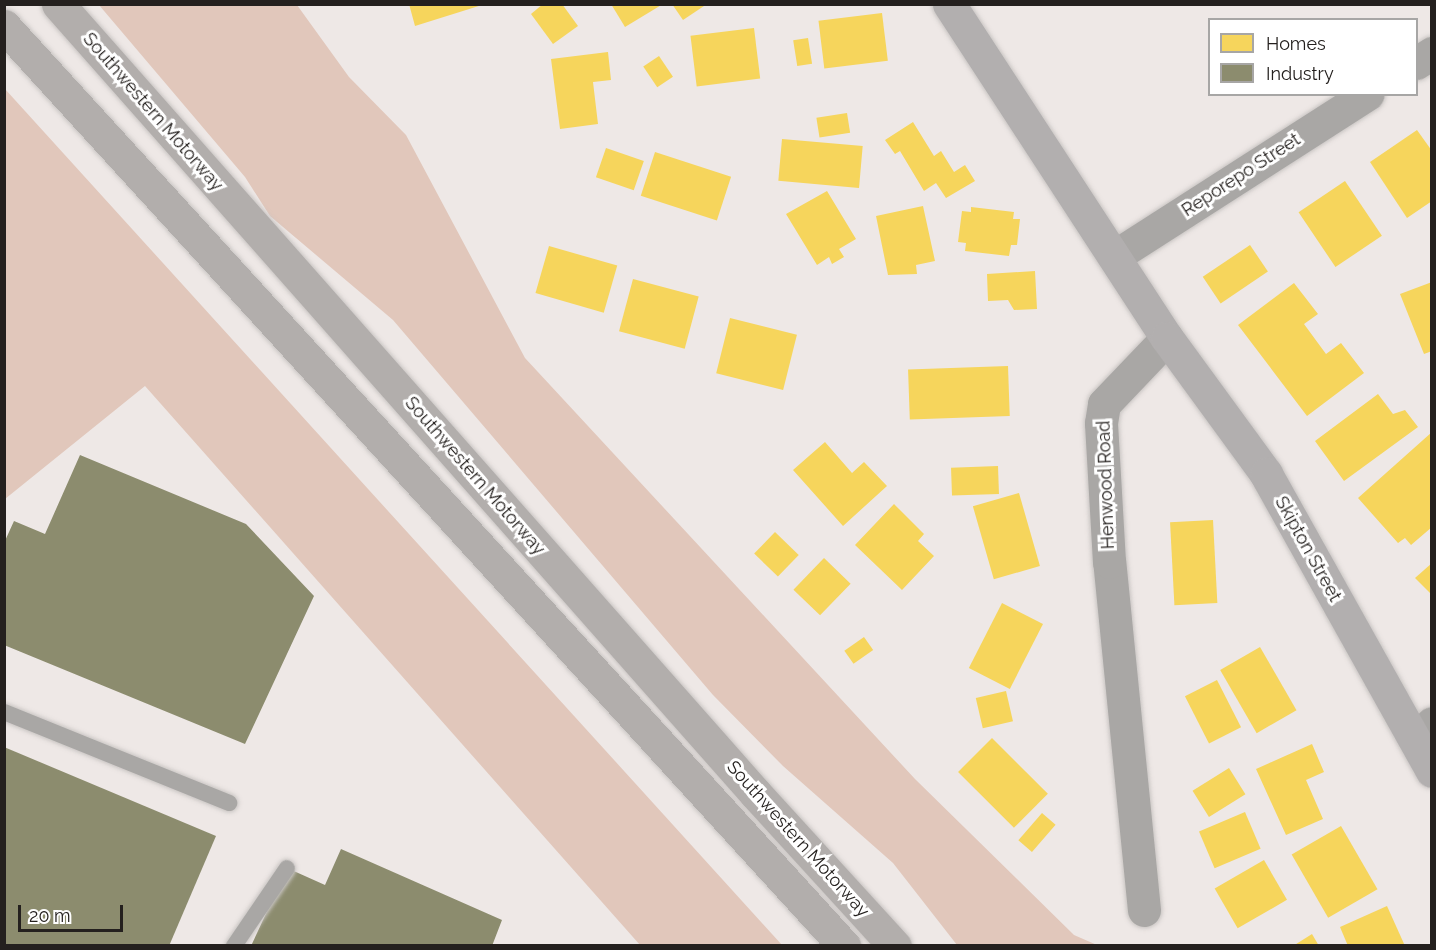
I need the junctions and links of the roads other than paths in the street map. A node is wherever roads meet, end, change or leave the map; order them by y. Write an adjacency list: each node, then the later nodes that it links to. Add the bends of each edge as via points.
1 (58, 4): 17 (highway, Southwestern Motorway, via 748,785)
2 (949, 4): 7 (main road)
3 (4, 26): 16 (highway, Southwestern Motorway)
4 (1431, 53): 5 (street)
5 (1418, 62)
6 (1364, 96): 7 (street, Reporepo Street)
7 (1115, 256): 8 (main road)
8 (1167, 338): 10 (main road, Skipton Street, via 1266,474); 14 (street, Henwood Road, via 1104,404 1101,423 1109,562)
9 (4, 712): 12 (lane)
10 (1423, 731): 11 (main road, Skipton Street)
11 (1431, 771)
12 (230, 803)
13 (287, 868): 15 (lane)
14 (1144, 910)
15 (234, 945)
16 (844, 945)
17 (895, 945)

